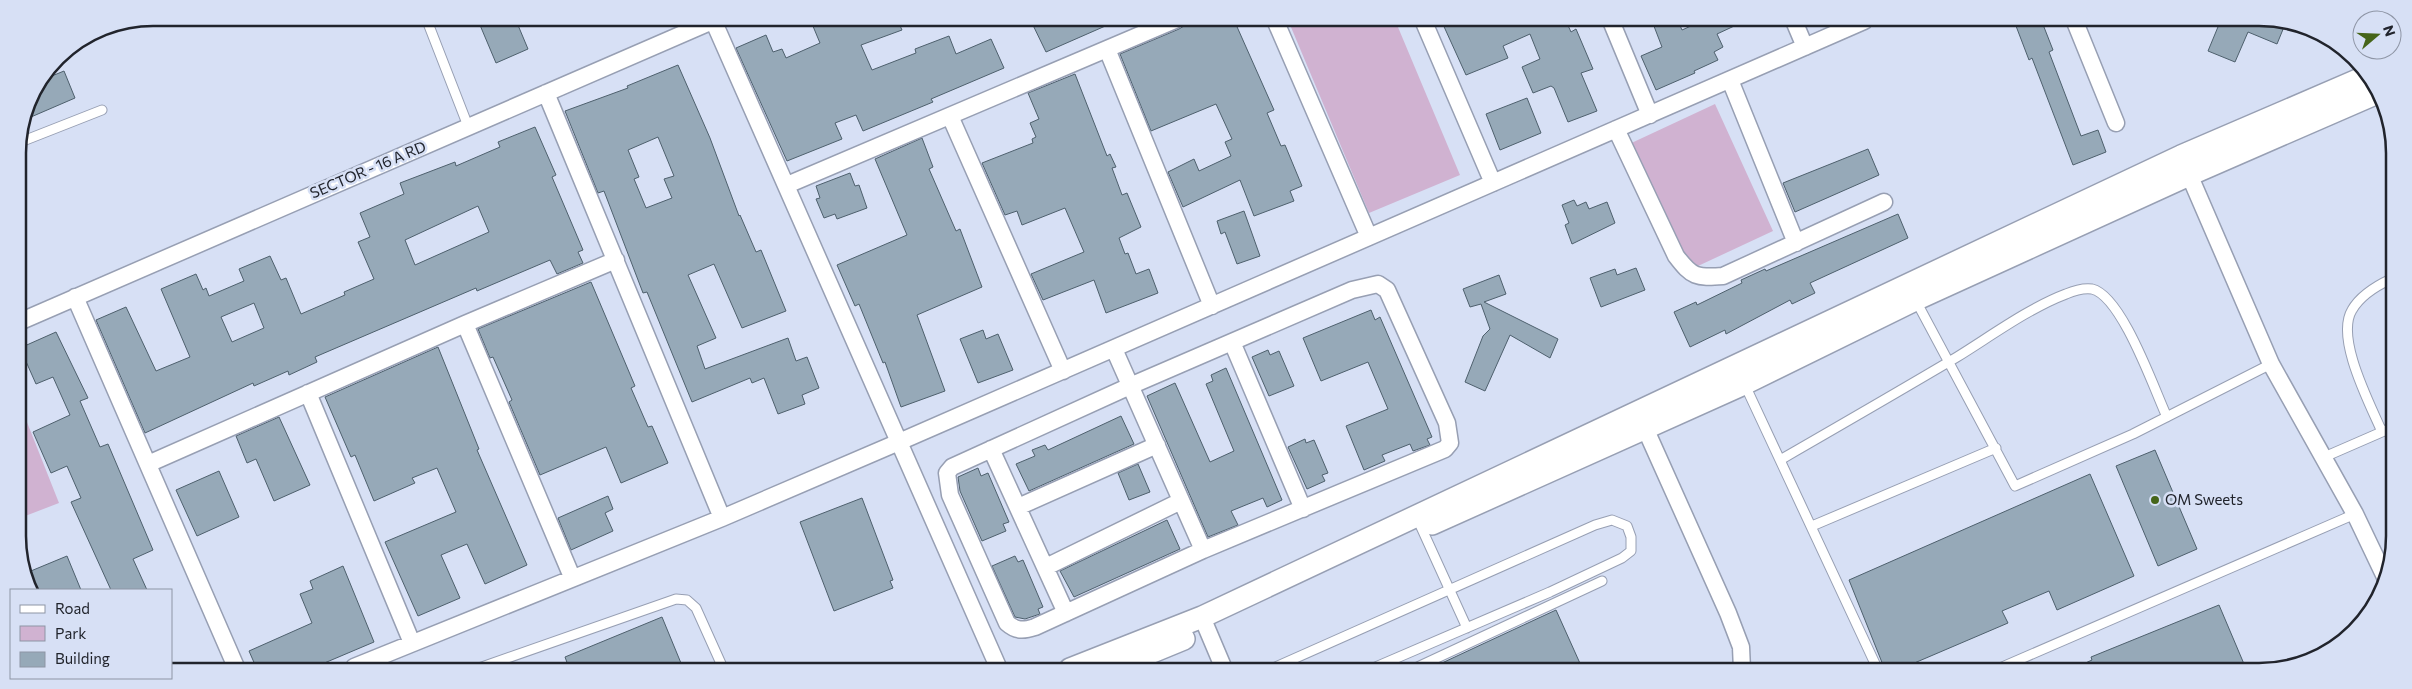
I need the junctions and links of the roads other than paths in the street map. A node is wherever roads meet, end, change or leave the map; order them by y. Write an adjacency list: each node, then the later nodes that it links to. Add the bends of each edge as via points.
1 (1278, 26): 28 (street)
2 (1426, 26): 25 (street)
3 (1613, 26): 18 (street)
4 (1796, 26): 11 (street)
5 (1852, 26): 11 (street)
6 (2078, 26): 20 (street)
7 (429, 27): 21 (lane)
8 (699, 27): 15 (street, SECTOR - 16 A RD)
9 (718, 27): 26 (street)
10 (1160, 27): 12 (street)
11 (1805, 47): 14 (street)
12 (1107, 49): 19 (street); 34 (street)
13 (2361, 79): 24 (street)
14 (1730, 80): 18 (street); 29 (street)
15 (546, 93): 21 (street, SECTOR - 16 A RD); 30 (street)
16 (2372, 95): 24 (street)
17 (102, 110): 23 (lane)
18 (1650, 115): 22 (street)
19 (950, 116): 26 (street); 42 (street)
20 (2116, 123)
21 (468, 126): 33 (street, SECTOR - 16 A RD)
22 (1616, 129): 25 (street); 29 (street, via 1676,256 1689,274 1703,278 1723,276)
23 (28, 139)
24 (2185, 165): 32 (street); 40 (street)
25 (1493, 183): 28 (street)
26 (787, 185): 50 (street)
27 (1884, 202): 29 (street)
28 (1368, 237): 34 (street)
29 (1796, 243)
30 (616, 260): 36 (street); 61 (street)
31 (2386, 283): 49 (lane, via 2364,296 2351,311 2347,333 2355,368)
32 (1911, 292): 39 (lane); 41 (street); 43 (street)
33 (76, 297): 35 (street, SECTOR - 16 A RD); 56 (street)
34 (1212, 306): 38 (street)
35 (27, 319)
36 (465, 324): 45 (street); 67 (street)
37 (1232, 342): 44 (street); 59 (street); 59 (street, via 1352,290 1378,284 1387,290 1447,423 1450,442 1445,449)
38 (1114, 348): 42 (street); 44 (street)
39 (1949, 362): 46 (lane, via 2065,294 2092,289 2107,297 2122,317); 52 (lane); 55 (lane)
40 (2271, 364): 46 (lane); 54 (street)
41 (1735, 365): 43 (lane); 47 (street)
42 (1063, 371): 50 (street)
43 (1744, 384): 47 (street); 55 (lane)
44 (1130, 386): 51 (street); 53 (street)
45 (308, 393): 56 (street); 73 (street)
46 (2167, 417): 52 (lane, via 2016,486)
47 (1641, 420): 62 (street); 78 (street, via 1728,613 1741,647)
48 (2386, 430): 49 (lane)
49 (2382, 432): 54 (lane)
50 (899, 442): 61 (street); 85 (street)
51 (1156, 445): 57 (street); 58 (street)
52 (1996, 448): 63 (lane)
53 (991, 449): 58 (street); 70 (street, via 952,467 947,473 947,483 1007,623 1014,629 1024,630)
54 (2322, 458): 60 (street)
55 (1780, 460): 63 (lane)
56 (148, 464): 81 (street)
57 (1181, 501): 64 (street); 65 (street)
58 (1018, 507): 65 (street)
59 (1304, 508): 64 (street)
60 (2355, 514): 66 (street); 80 (lane)
61 (722, 518): 67 (street)
62 (1419, 522): 69 (lane); 71 (street)
63 (1812, 526): 79 (lane)
64 (1203, 550): 70 (street)
65 (1046, 567): 70 (street)
66 (2381, 568)
67 (572, 577): 73 (street)
68 (1602, 581): 77 (lane)
69 (1449, 589): 72 (lane); 72 (lane, via 1595,525 1612,520 1627,526 1631,551 1622,558); 75 (lane)
70 (1066, 613)
71 (1204, 624): 74 (street); 86 (street); 87 (street)
72 (1467, 628): 76 (lane)
73 (412, 643): 82 (street)
74 (1221, 662)
75 (1286, 662)
76 (1386, 662)
77 (1427, 662)
78 (1742, 662)
79 (1874, 662)
80 (2013, 662)
81 (234, 663)
82 (364, 663)
83 (494, 663): 84 (lane, via 676,599 687,600 696,608)
84 (721, 663)
85 (996, 663)
86 (1089, 663)
87 (1123, 663)

